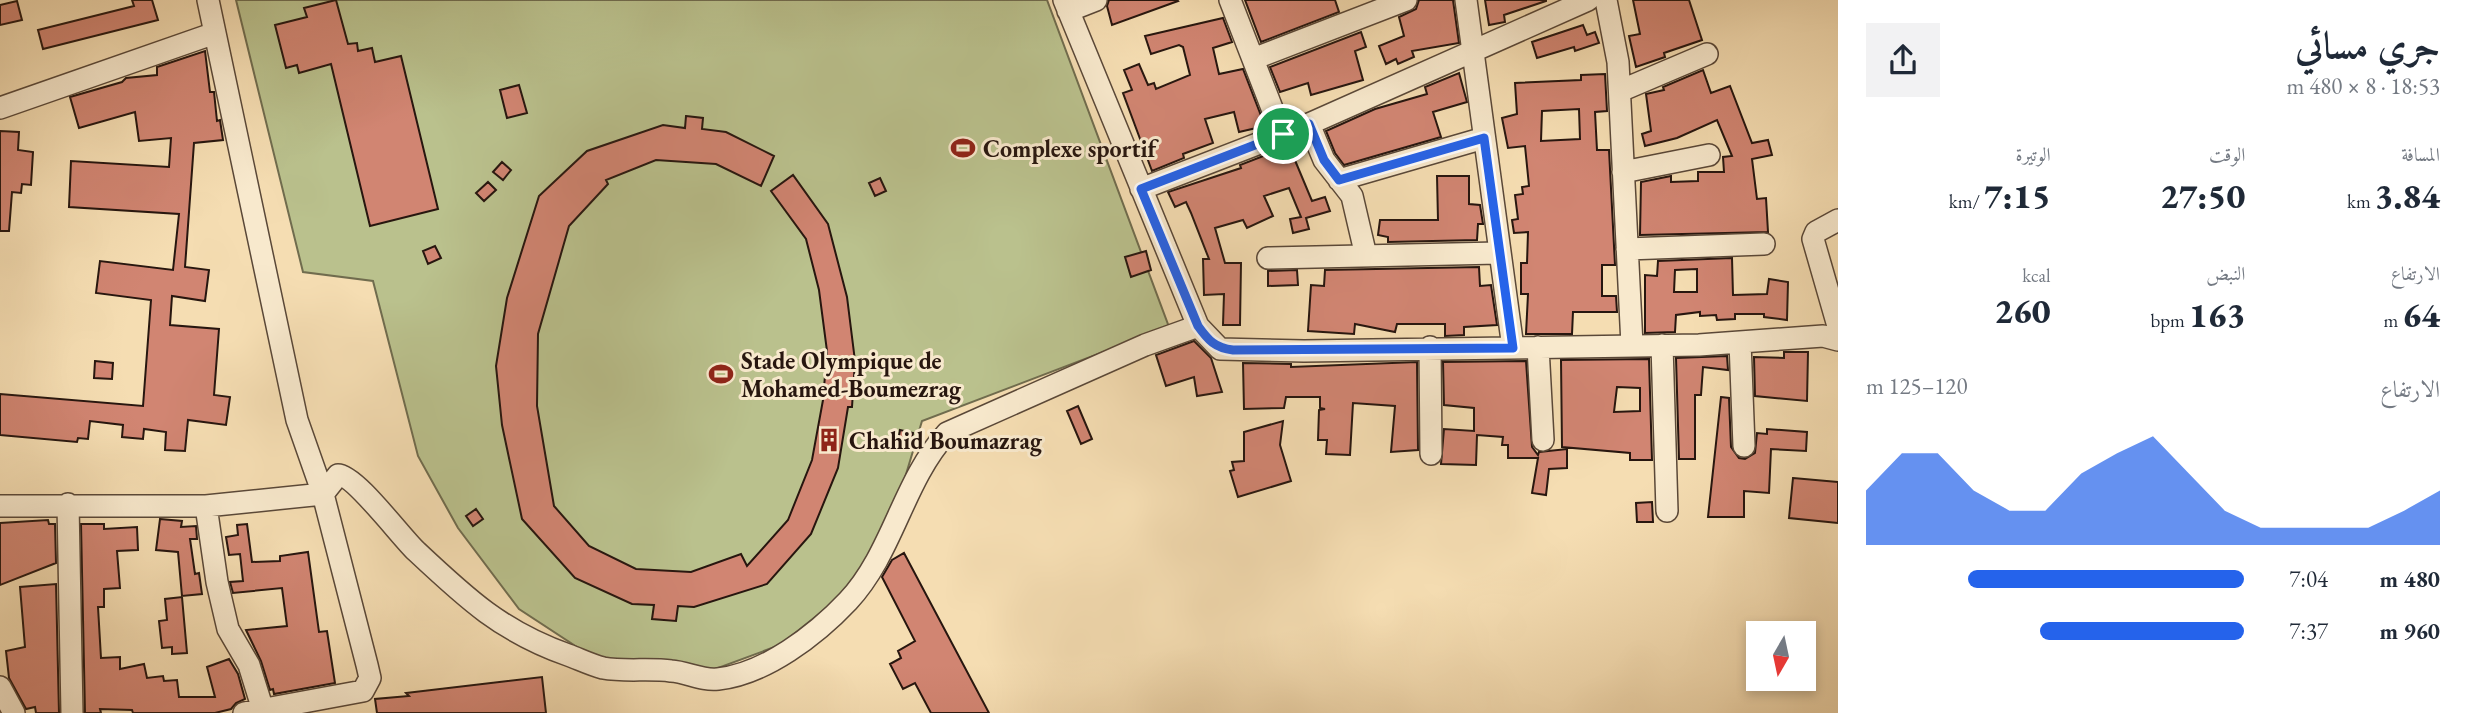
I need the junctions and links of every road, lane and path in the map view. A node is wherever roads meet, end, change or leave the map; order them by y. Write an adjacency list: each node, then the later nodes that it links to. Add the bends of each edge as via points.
1 (208, 0): 9 (street)
2 (1097, 0): 8 (street)
3 (1230, 0): 12 (street)
4 (1406, 0): 12 (street)
5 (1466, 0): 10 (street)
6 (1588, 0): 10 (street)
7 (1606, 0): 13 (street, via 1616,40)
8 (1066, 5): 21 (street)
9 (215, 33): 14 (street); 40 (street, via 297,419)
10 (1473, 49): 15 (street); 17 (street)
11 (1707, 54): 13 (street)
12 (1253, 59): 16 (street)
13 (1620, 91): 19 (street)
14 (0, 108)
15 (1309, 124): 16 (street); 20 (street, via 1324,160)
16 (1283, 134): 21 (street)
17 (1484, 138): 20 (street); 25 (street)
18 (1709, 155): 19 (street)
19 (1623, 172): 24 (street)
20 (1339, 180): 26 (street, via 1356,208)
21 (1141, 189): 28 (street)
22 (1838, 220): 29 (street, via 1816,232 1814,239)
23 (1764, 244): 24 (street)
24 (1627, 249): 32 (street)
25 (1498, 253): 26 (street); 36 (street)
26 (1366, 256): 27 (street)
27 (1268, 258)
28 (1198, 326): 34 (street, via 1213,345 1233,350); 40 (street, via 947,433 936,444 870,573 848,601 774,659 716,680 671,670 601,667 520,636 456,589 346,476 338,475)
29 (1838, 326)
30 (1838, 340): 31 (street)
31 (1740, 342): 33 (street); 38 (street)
32 (1632, 345): 33 (street); 35 (street)
33 (1662, 345): 44 (street)
34 (1430, 347): 36 (street); 39 (street)
35 (1538, 347): 36 (street); 37 (street)
36 (1513, 348)
37 (1543, 440)
38 (1744, 446)
39 (1432, 454)
40 (323, 494): 43 (street); 46 (street, via 370,678 363,691)
41 (68, 504): 42 (street); 43 (street); 49 (street)
42 (0, 506)
43 (206, 506): 47 (street, via 228,629 249,665)
44 (1667, 511)
45 (0, 687): 48 (street)
46 (291, 709): 47 (street)
47 (253, 711)
48 (14, 713)
49 (72, 713)

